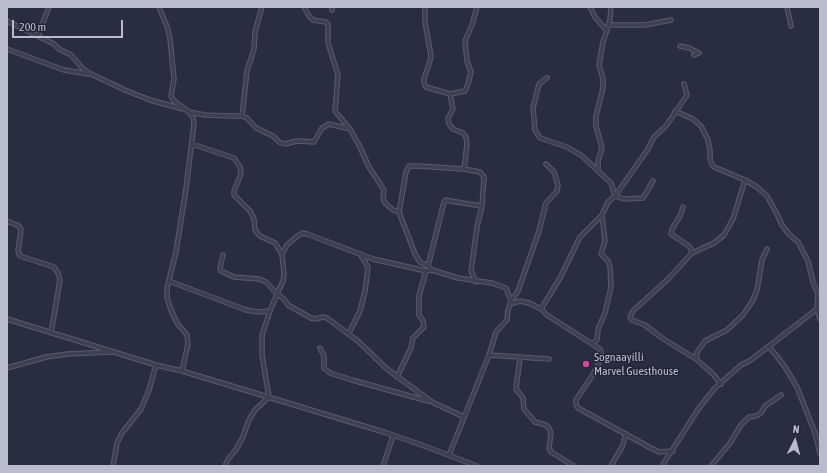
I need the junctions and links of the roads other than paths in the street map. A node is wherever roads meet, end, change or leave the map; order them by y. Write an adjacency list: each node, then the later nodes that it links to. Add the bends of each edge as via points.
1 (49, 7): 15 (street)
2 (159, 7): 23 (street, via 170,39 174,79 171,96)
3 (262, 7): 26 (street, via 247,71)
4 (304, 7): 27 (street, via 313,20 328,24 328,43 338,75 335,111)
5 (425, 7): 22 (street, via 431,56 424,83 426,87)
6 (477, 7): 22 (street, via 465,42 471,72 468,84 465,91)
7 (590, 7): 14 (street)
8 (611, 7): 12 (street)
9 (787, 7): 13 (street)
10 (671, 20): 12 (street, via 645,25)
11 (7, 21): 15 (street)
12 (608, 25): 14 (street)
13 (791, 26)
14 (607, 31): 31 (street, via 599,65 603,88 596,116 602,148)
15 (38, 35): 19 (street, via 71,55)
16 (680, 46): 18 (street, via 699,53)
17 (7, 49): 19 (street, via 64,70)
18 (694, 55)
19 (91, 74): 23 (street, via 138,95)
20 (547, 78): 31 (street, via 539,84 534,101 535,130 540,138 567,147 582,156)
21 (684, 84): 24 (street, via 686,95)
22 (450, 94): 30 (street, via 453,109 448,118 449,124 466,137)
23 (184, 109): 25 (street)
24 (675, 111): 32 (street, via 693,119 701,126 708,140 714,167); 34 (street, via 666,126 654,137)
25 (189, 112): 26 (street); 28 (street, via 194,124)
26 (242, 116): 27 (street, via 256,128 284,144 297,141 314,142 322,128 329,124)
27 (350, 129): 37 (street, via 384,190 384,203)
28 (192, 144): 42 (street, via 234,158 241,174 234,195 250,211 255,230 260,236 274,243); 48 (street, via 176,252)
29 (546, 164): 51 (street, via 554,172 557,191 546,203 518,292)
30 (464, 169): 35 (street, via 483,174); 37 (street, via 409,166)
31 (598, 171): 34 (street, via 611,183)
32 (745, 180): 41 (street, via 733,219 724,235 714,243); 53 (street, via 767,196 782,225 798,242 808,261 818,294)
33 (653, 181): 34 (street, via 643,198 624,199)
34 (615, 196): 38 (street, via 608,202)
35 (482, 206): 45 (street, via 446,200 444,202); 49 (street, via 472,267 472,275)
36 (683, 207): 41 (street, via 671,234)
37 (399, 212): 45 (street, via 415,254 420,262)
38 (602, 215): 52 (street, via 580,237); 59 (street, via 605,241 601,254 610,266 611,287 597,340)
39 (7, 221): 57 (street, via 19,226 21,230 18,251 20,256 54,267 58,273 60,280)
40 (768, 249): 66 (street, via 762,260 753,300 743,315 727,330 705,341 697,352)
41 (692, 252): 66 (street, via 630,317)
42 (282, 254): 43 (street, via 286,245 302,233); 50 (street, via 284,274)
43 (360, 254): 47 (street); 58 (street, via 368,267 365,291 360,311)
44 (223, 255): 50 (street, via 221,271 234,277 259,279)
45 (428, 266): 46 (street)
46 (432, 270): 47 (street); 49 (street)
47 (426, 271): 70 (street, via 419,296 419,315 424,327 413,338)
48 (169, 281): 54 (street, via 246,310); 69 (street, via 166,288 167,298 178,323 187,335 188,344)
49 (476, 282): 51 (street, via 492,283 506,288)
50 (278, 294): 54 (street); 58 (street, via 290,307 311,318 327,318)
51 (511, 302): 52 (street, via 529,303); 63 (street, via 507,320 496,332)
52 (542, 309): 59 (street, via 547,315)
53 (817, 309): 56 (street); 61 (street)
54 (270, 311): 73 (street, via 262,335 262,355)
55 (7, 319): 57 (street)
56 (820, 319)
57 (51, 333): 62 (street)
58 (349, 333): 70 (street)
59 (593, 343): 76 (street, via 602,355 576,400 576,406)
60 (320, 348): 74 (street, via 324,356 324,368 330,373)
61 (768, 348): 71 (street, via 741,365); 79 (street, via 785,367 797,387)
62 (114, 352): 67 (street); 68 (street, via 68,354)
63 (489, 355): 64 (street); 75 (street)
64 (520, 358): 65 (street); 85 (street, via 516,389 523,398 524,409 535,422 549,428 551,452)
65 (549, 359)
66 (696, 359): 71 (street)
67 (156, 365): 69 (street); 81 (street, via 142,410 122,433 117,443)
68 (7, 368)
69 (182, 371): 73 (street)
70 (397, 377): 74 (street)
71 (720, 384): 78 (street, via 707,397)
72 (781, 395): 88 (street, via 765,406 761,413 745,421)
73 (269, 397): 77 (street); 82 (street, via 255,410 242,439)
74 (432, 402): 75 (street)
75 (464, 417): 80 (street)
76 (626, 434): 78 (street, via 659,452); 86 (street)
77 (393, 436): 80 (street); 83 (street)
78 (672, 451): 87 (street)
79 (820, 453)
80 (449, 455): 84 (street)
81 (113, 466)
82 (225, 466)
83 (383, 466)
84 (477, 466)
85 (574, 466)
86 (611, 466)
87 (662, 466)
88 (711, 466)

